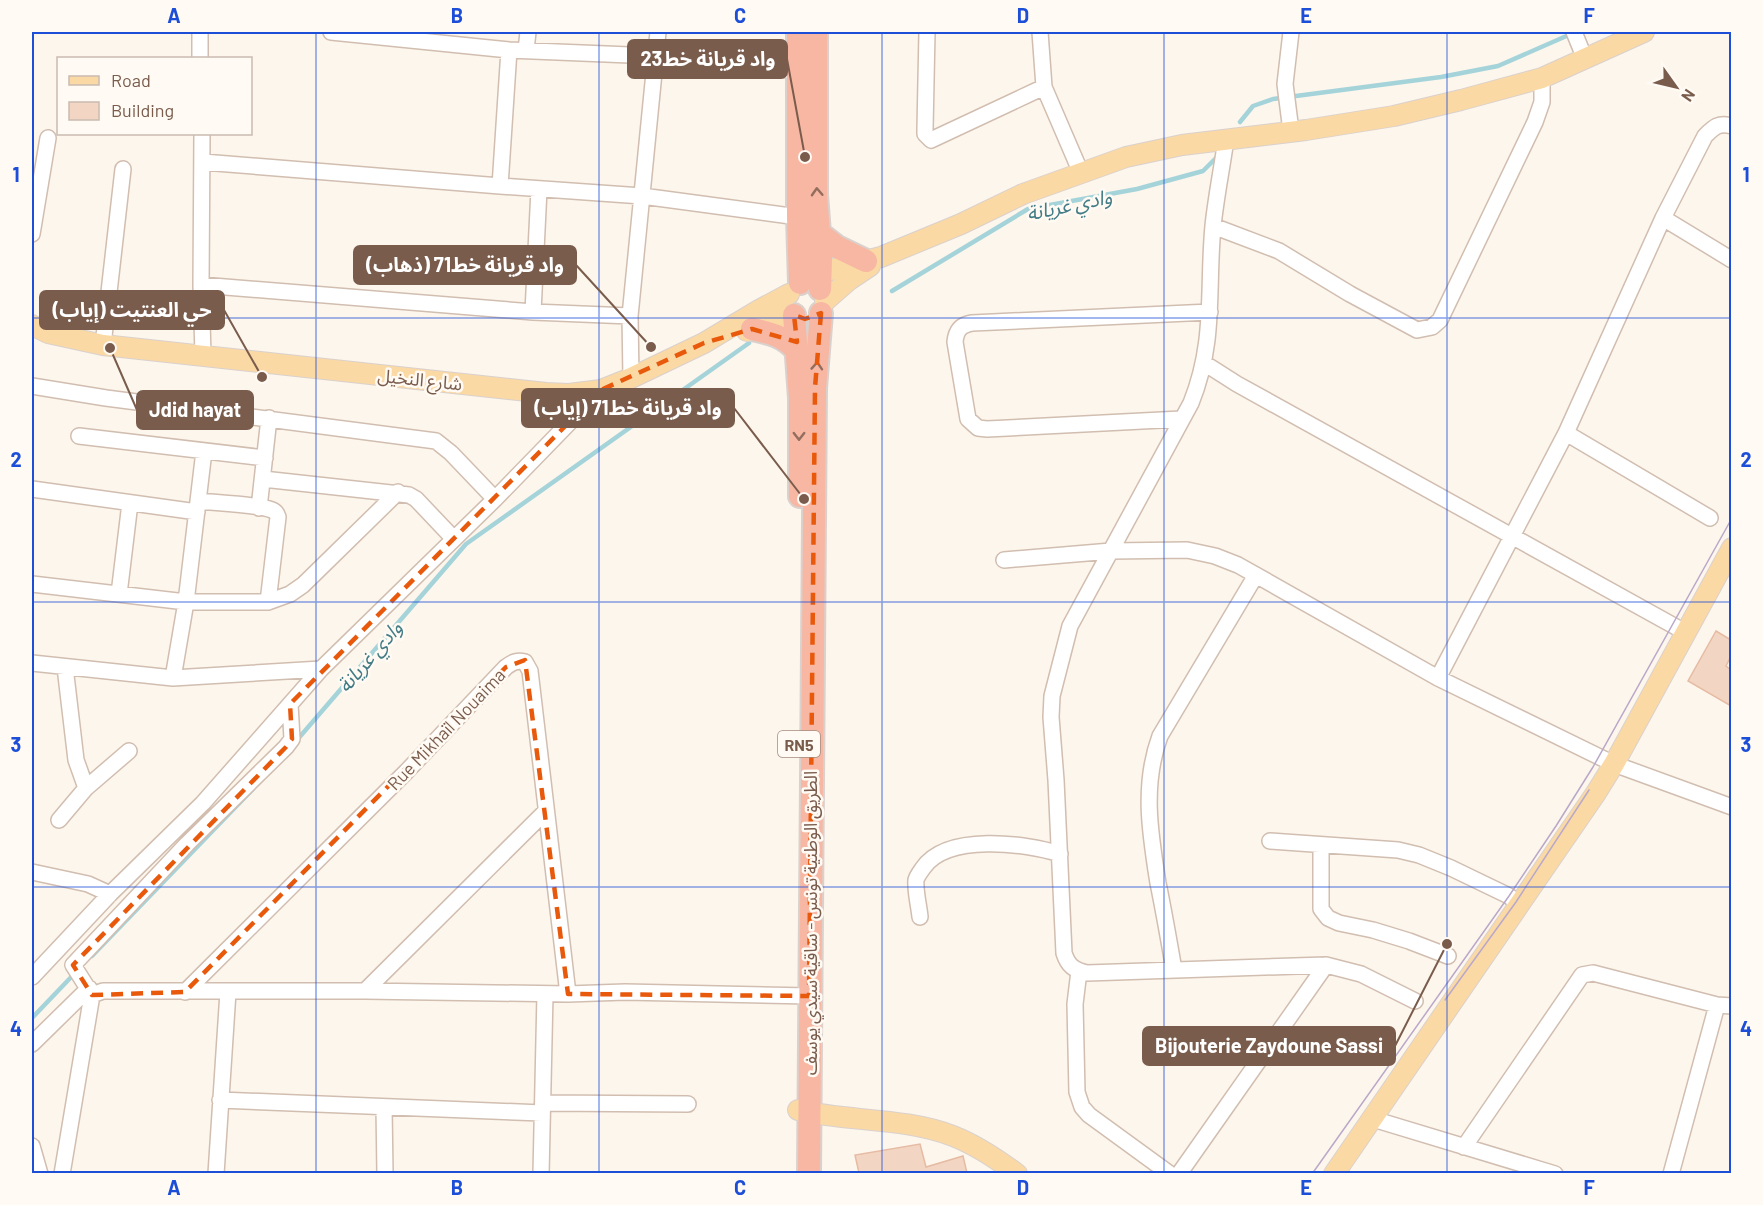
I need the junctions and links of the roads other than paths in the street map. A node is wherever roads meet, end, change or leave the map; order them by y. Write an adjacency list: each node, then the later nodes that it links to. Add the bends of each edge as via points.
1 (200, 32): 15 (street)
2 (331, 32): 12 (street)
3 (528, 32): 13 (street)
4 (658, 32): 14 (street)
5 (798, 32): 17 (highway, الطريق الوطنية تونس - ساقية سيدي يوسف / RN5)
6 (816, 32): 34 (highway, الطريق الوطنية تونس - ساقية سيدي يوسف / RN5, one-way to 6)
7 (927, 32): 19 (street, via 927,138 935,139)
8 (1040, 32): 19 (street)
9 (1291, 32): 21 (street, via 1285,84)
10 (1644, 32): 16 (main road)
11 (1575, 34): 16 (street)
12 (509, 50): 13 (street); 28 (street)
13 (526, 50): 14 (street)
14 (654, 56): 17 (street); 30 (street)
15 (200, 57)
16 (1585, 59): 18 (main road)
17 (798, 71): 31 (highway, الطريق الوطنية تونس - ساقية سيدي يوسف / RN5)
18 (1542, 78): 21 (main road, via 1394,116); 33 (street, via 1542,102 1535,122 1440,320 1432,327 1418,330 1279,251)
19 (1044, 87): 27 (street)
20 (1731, 126): 32 (street, via 1716,126 1705,136)
21 (1291, 131): 24 (main road)
22 (202, 135): 25 (street)
23 (48, 138): 35 (street)
24 (1226, 139): 27 (main road, via 1126,156); 33 (street)
25 (203, 162): 28 (street); 38 (street)
26 (123, 170): 46 (street)
27 (1081, 173): 36 (main road)
28 (500, 186): 29 (street)
29 (539, 189): 30 (street); 40 (street)
30 (642, 196): 31 (street); 42 (street)
31 (798, 217): 39 (highway, الطريق الوطنية تونس - ساقية سيدي يوسف / RN5)
32 (1663, 218): 37 (street); 55 (street)
33 (1213, 226): 41 (street)
34 (819, 233): 36 (highway, via 837,247); 39 (highway, الطريق الوطنية تونس - ساقية سيدي يوسف / RN5)
35 (32, 234)
36 (874, 259): 39 (main road); 39 (main road, via 849,280)
37 (1731, 260)
38 (201, 285): 40 (street); 48 (street)
39 (810, 294): 44 (main road); 45 (main road, شارع النخيل, via 759,310); 47 (highway, الطريق الوطنية تونس - ساقية سيدي يوسف / RN5); 110 (highway, الطريق الوطنية تونس - ساقية سيدي يوسف / RN5, one-way to 39, via 815,388)
40 (533, 312): 42 (street)
41 (1210, 312): 49 (street); 54 (street, via 972,323 964,324 956,334 968,419 978,428)
42 (630, 316): 50 (street)
43 (32, 326): 46 (main road, شارع النخيل)
44 (752, 329): 45 (main road); 47 (highway, via 779,335)
45 (704, 343): 50 (main road, شارع النخيل)
46 (103, 345): 48 (main road, شارع النخيل)
47 (797, 351): 110 (highway, الطريق الوطنية تونس - ساقية سيدي يوسف / RN5, one-way to 110)
48 (203, 356): 52 (main road, شارع النخيل, via 546,393)
49 (1204, 363): 54 (street, via 1191,403); 67 (street)
50 (632, 378): 52 (main road, شارع النخيل)
51 (32, 387): 53 (street)
52 (601, 390): 62 (street)
53 (269, 418): 58 (street); 62 (street, via 435,441)
54 (1180, 419): 69 (street)
55 (1566, 433): 66 (street); 67 (street)
56 (79, 436): 57 (street)
57 (204, 451): 58 (street); 64 (street)
58 (265, 458): 59 (street)
59 (263, 479): 61 (street); 65 (street)
60 (32, 489): 63 (street)
61 (398, 492): 68 (street, via 416,499); 76 (street, via 303,585)
62 (495, 499): 68 (street)
63 (130, 503): 64 (street); 74 (street)
64 (197, 507): 65 (street); 75 (street)
65 (260, 508): 76 (street, via 273,511 278,517)
66 (1710, 519)
67 (1514, 536): 77 (street); 82 (street)
68 (454, 539): 80 (street)
69 (1111, 551): 71 (street); 72 (street, via 1187,550 1215,556); 92 (street, via 1070,626 1052,696)
70 (1729, 559): 77 (main road)
71 (1004, 560)
72 (1256, 575): 82 (street); 101 (street, via 1154,752 1149,831)
73 (32, 587): 74 (street)
74 (118, 594): 75 (street)
75 (186, 602): 76 (street); 81 (street)
76 (268, 602)
77 (1685, 632): 85 (main road)
78 (32, 663): 79 (street)
79 (65, 667): 81 (street); 86 (street, via 76,760)
80 (321, 669): 81 (street); 83 (street)
81 (173, 678)
82 (1438, 678): 85 (street)
83 (290, 704): 94 (street, via 203,803); 99 (street, via 292,739 286,747 187,844)
84 (129, 751): 86 (street)
85 (1614, 764): 87 (street); 95 (main road)
86 (86, 788): 89 (street)
87 (1731, 807)
88 (545, 812): 104 (street); 106 (street, Rue Mikhaïl Nouaima, via 530,670 525,663 513,662); 109 (street, Rue Mikhaïl Nouaima)
89 (59, 820)
90 (1270, 841): 91 (street)
91 (1321, 846): 95 (street, via 1398,850 1419,855 1509,896); 98 (street, via 1321,909 1328,918)
92 (1060, 854): 96 (street, via 1038,847 996,843 963,846 937,855 916,879); 102 (street, via 1065,953 1067,962)
93 (32, 872): 94 (street, via 88,884)
94 (110, 894): 97 (street)
95 (1520, 905): 119 (main road)
96 (920, 917)
97 (58, 949): 99 (street); 103 (street)
98 (1448, 956)
99 (73, 965): 105 (street)
100 (1326, 965): 101 (street); 111 (street, via 1361,974); 132 (street)
101 (1174, 970): 102 (street)
102 (1078, 971): 131 (street, via 1077,1092 1083,1107)
103 (32, 977)
104 (366, 991): 107 (street); 108 (street)
105 (90, 992): 106 (street); 113 (street); 124 (street)
106 (185, 992): 107 (street)
107 (228, 992): 114 (street)
108 (545, 994): 109 (street); 117 (street)
109 (568, 994): 110 (street)
110 (802, 995): 118 (highway, الطريق الوطنية تونس - ساقية سيدي يوسف / RN5)
111 (1415, 1001)
112 (1724, 1005): 121 (street, via 1593,973 1582,975); 135 (street)
113 (32, 1044)
114 (220, 1100): 116 (street); 125 (street)
115 (688, 1104): 117 (street)
116 (384, 1107): 117 (street); 126 (street)
117 (542, 1108): 127 (street)
118 (804, 1111): 128 (highway, الطريق الوطنية تونس - ساقية سيدي يوسف / RN5); 129 (highway, الطريق الوطنية تونس - ساقية سيدي يوسف / RN5); 130 (main road, via 896,1122 952,1136)
119 (1372, 1119): 121 (street); 133 (main road)
120 (32, 1146): 123 (street)
121 (1464, 1147): 122 (street)
122 (1530, 1170): 134 (street)
123 (40, 1173)
124 (62, 1173)
125 (216, 1173)
126 (385, 1173)
127 (541, 1173)
128 (798, 1173)
129 (809, 1173)
130 (1017, 1173)
131 (1170, 1173)
132 (1179, 1173)
133 (1334, 1173)
134 (1555, 1173)
135 (1671, 1173)

